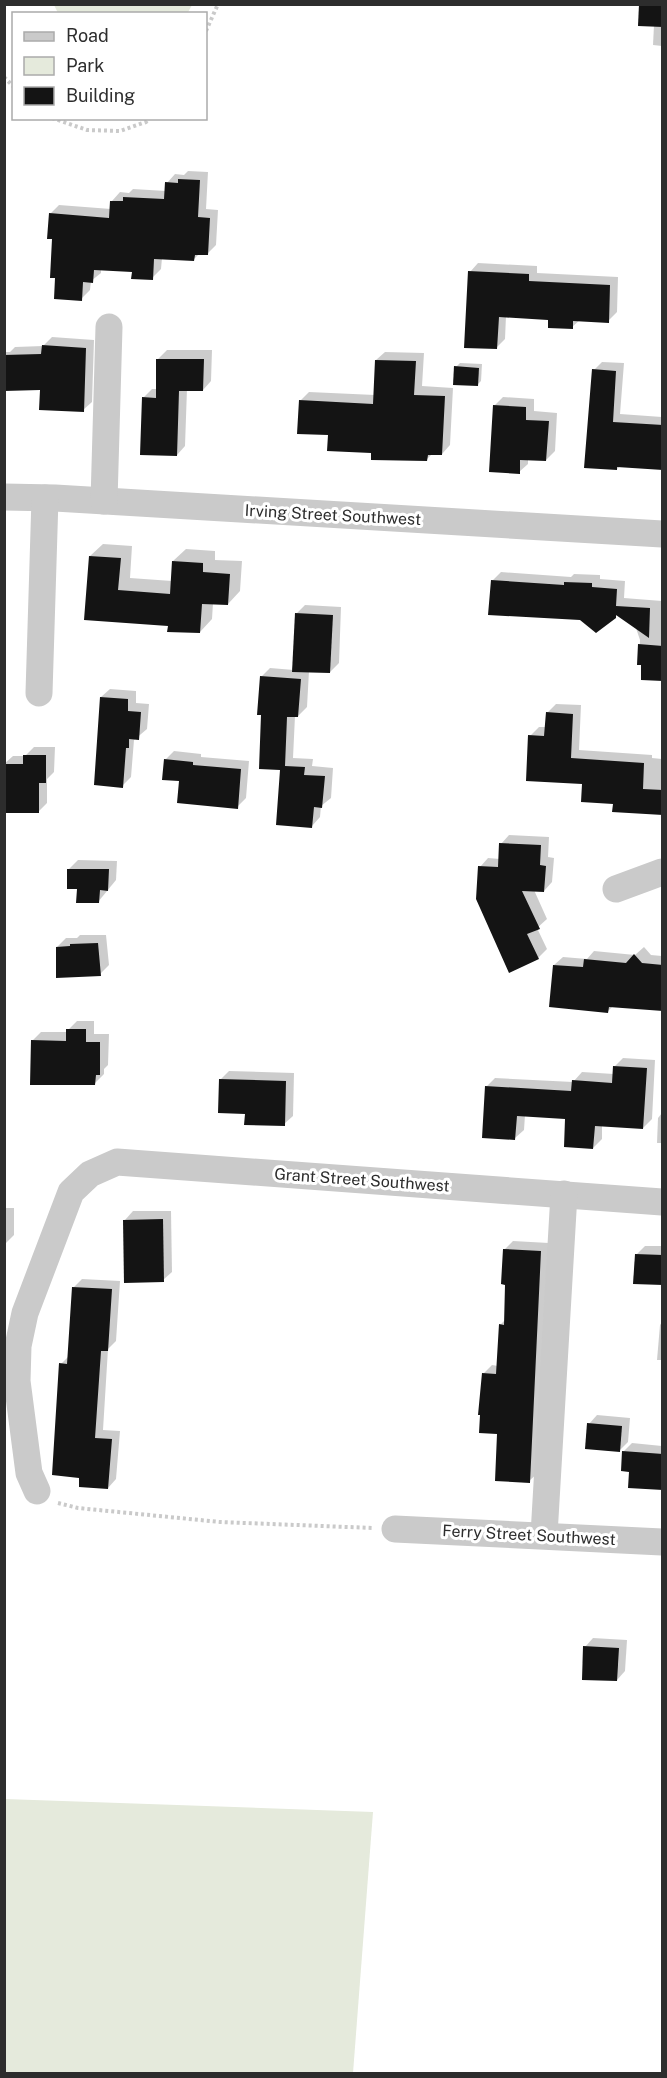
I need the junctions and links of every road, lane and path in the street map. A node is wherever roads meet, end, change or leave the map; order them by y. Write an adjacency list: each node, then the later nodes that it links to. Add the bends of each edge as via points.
1 (218, 4): 2 (path)
2 (207, 29)
3 (58, 120): 4 (path, via 87,130 120,131)
4 (148, 120)
5 (109, 327): 8 (street)
6 (4, 497): 7 (street, Irving Street Southwest)
7 (45, 498): 8 (street, Irving Street Southwest); 10 (street)
8 (104, 501): 9 (street, Irving Street Southwest)
9 (663, 534)
10 (39, 693)
11 (663, 873): 12 (street)
12 (616, 889)
13 (564, 1194): 14 (street, Grant Street Southwest); 15 (street, Grant Street Southwest, via 117,1162 90,1174 71,1192 25,1313 18,1346 17,1381 29,1473); 17 (street)
14 (663, 1202)
15 (37, 1491): 16 (path, via 52,1502 78,1508 220,1522)
16 (395, 1529): 17 (street, Ferry Street Southwest)
17 (544, 1535): 18 (street, Ferry Street Southwest)
18 (663, 1542)

